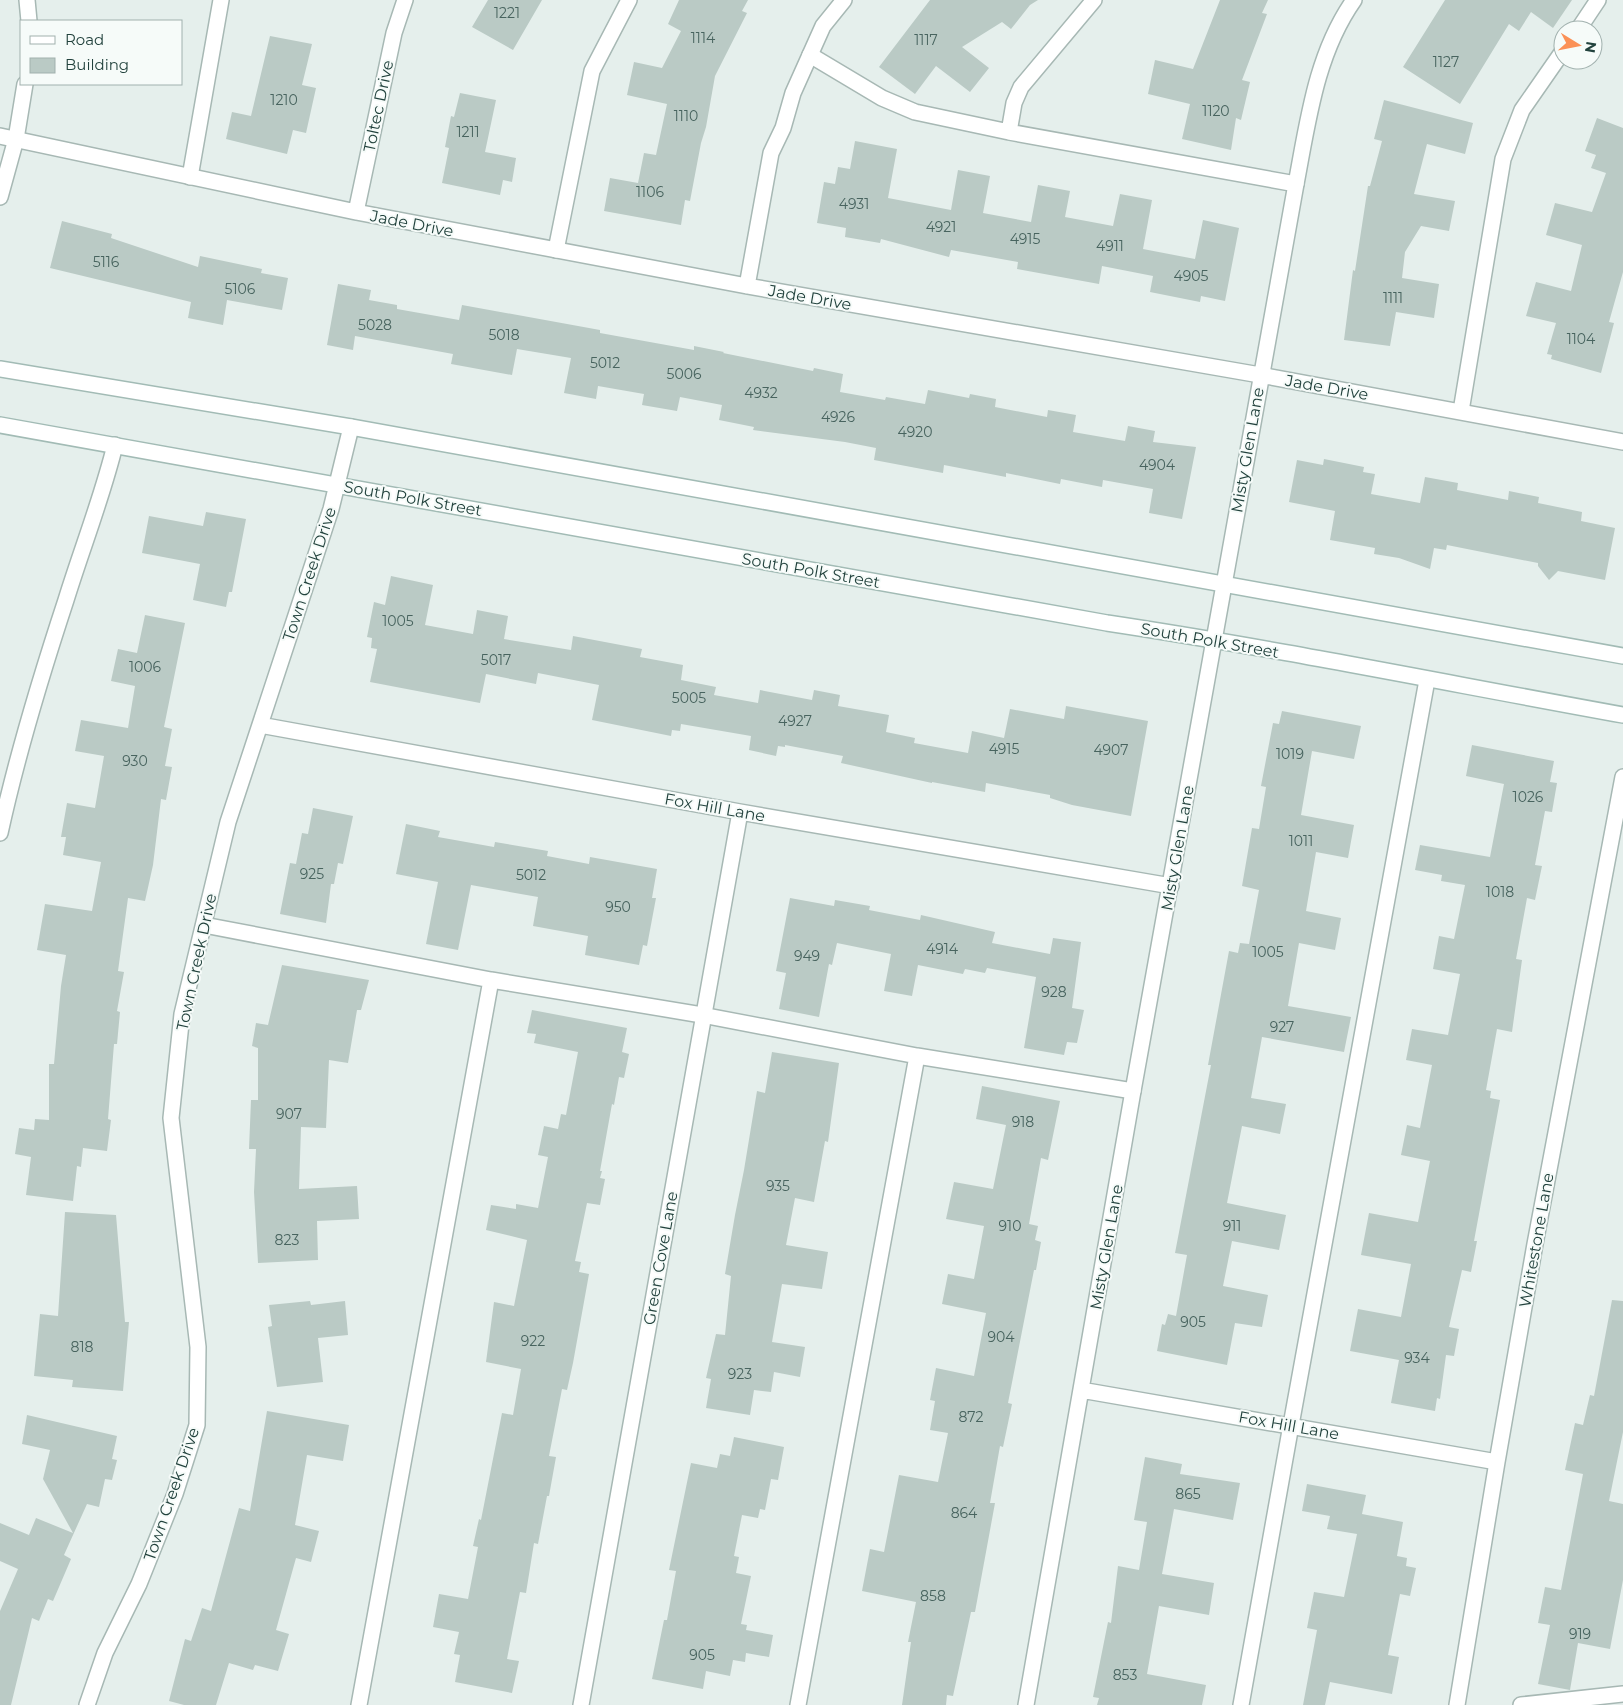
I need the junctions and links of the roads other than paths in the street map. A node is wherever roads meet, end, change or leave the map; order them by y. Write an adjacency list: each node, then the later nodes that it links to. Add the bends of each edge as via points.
1 (27, 0): 9 (street)
2 (221, 0): 17 (street)
3 (405, 0): 20 (street, Toltec Drive, via 394,33)
4 (629, 0): 21 (street, via 592,71)
5 (844, 0): 11 (street, via 823,26)
6 (1094, 0): 14 (street, via 1021,87 1014,103)
7 (1354, 0): 18 (street, Misty Glen Lane, via 1325,53)
8 (1598, 0): 10 (street)
9 (29, 20)
10 (1585, 20)
11 (810, 56): 14 (street, via 882,98 915,112); 22 (street, via 771,153)
12 (1553, 65): 25 (street, via 1522,110 1503,159)
13 (25, 85): 16 (street)
14 (1009, 132): 18 (street)
15 (0, 136): 16 (street, Jade Drive)
16 (16, 139): 17 (street, Jade Drive); 19 (street)
17 (190, 177): 20 (street, Jade Drive)
18 (1296, 184): 24 (street, Misty Glen Lane)
19 (0, 198)
20 (356, 212): 21 (street, Jade Drive)
21 (556, 250): 22 (street, Jade Drive)
22 (747, 286): 24 (street, Jade Drive)
23 (0, 370): 27 (street)
24 (1260, 375): 25 (street, Jade Drive); 31 (street, Misty Glen Lane)
25 (1461, 411): 28 (street, Jade Drive)
26 (0, 425): 29 (street, South Polk Street)
27 (351, 427): 30 (street, Town Creek Drive); 31 (street)
28 (1623, 442)
29 (115, 445): 30 (street, South Polk Street); 39 (street, via 65,600)
30 (336, 485): 32 (street, South Polk Street, via 1107,623); 36 (street, Town Creek Drive)
31 (1224, 583): 32 (street, Misty Glen Lane); 33 (street)
32 (1213, 639): 34 (street, South Polk Street); 40 (street, Misty Glen Lane)
33 (1623, 656)
34 (1427, 680): 35 (street, South Polk Street); 47 (street)
35 (1623, 715)
36 (260, 725): 38 (street, Fox Hill Lane); 41 (street, Town Creek Drive, via 228,822)
37 (1623, 777): 48 (street, Whitestone Lane)
38 (740, 812): 40 (street, Fox Hill Lane); 43 (street, Green Cove Lane)
39 (0, 833)
40 (1171, 886): 45 (street, Misty Glen Lane)
41 (204, 925): 42 (street); 50 (street, Town Creek Drive, via 182,1014 171,1118 198,1347 197,1425 175,1494 140,1584 105,1653)
42 (491, 980): 43 (street); 51 (street)
43 (702, 1016): 44 (street); 52 (street, Green Cove Lane)
44 (917, 1056): 45 (street); 53 (street)
45 (1133, 1091): 46 (street, Misty Glen Lane)
46 (1081, 1390): 47 (street, Fox Hill Lane); 54 (street, Misty Glen Lane)
47 (1291, 1425): 48 (street, Fox Hill Lane); 55 (street)
48 (1497, 1462): 56 (street, Whitestone Lane)
49 (1623, 1694): 57 (street)
50 (87, 1705)
51 (359, 1705)
52 (581, 1705)
53 (798, 1705)
54 (1026, 1705)
55 (1242, 1705)
56 (1457, 1705)
57 (1521, 1705)

